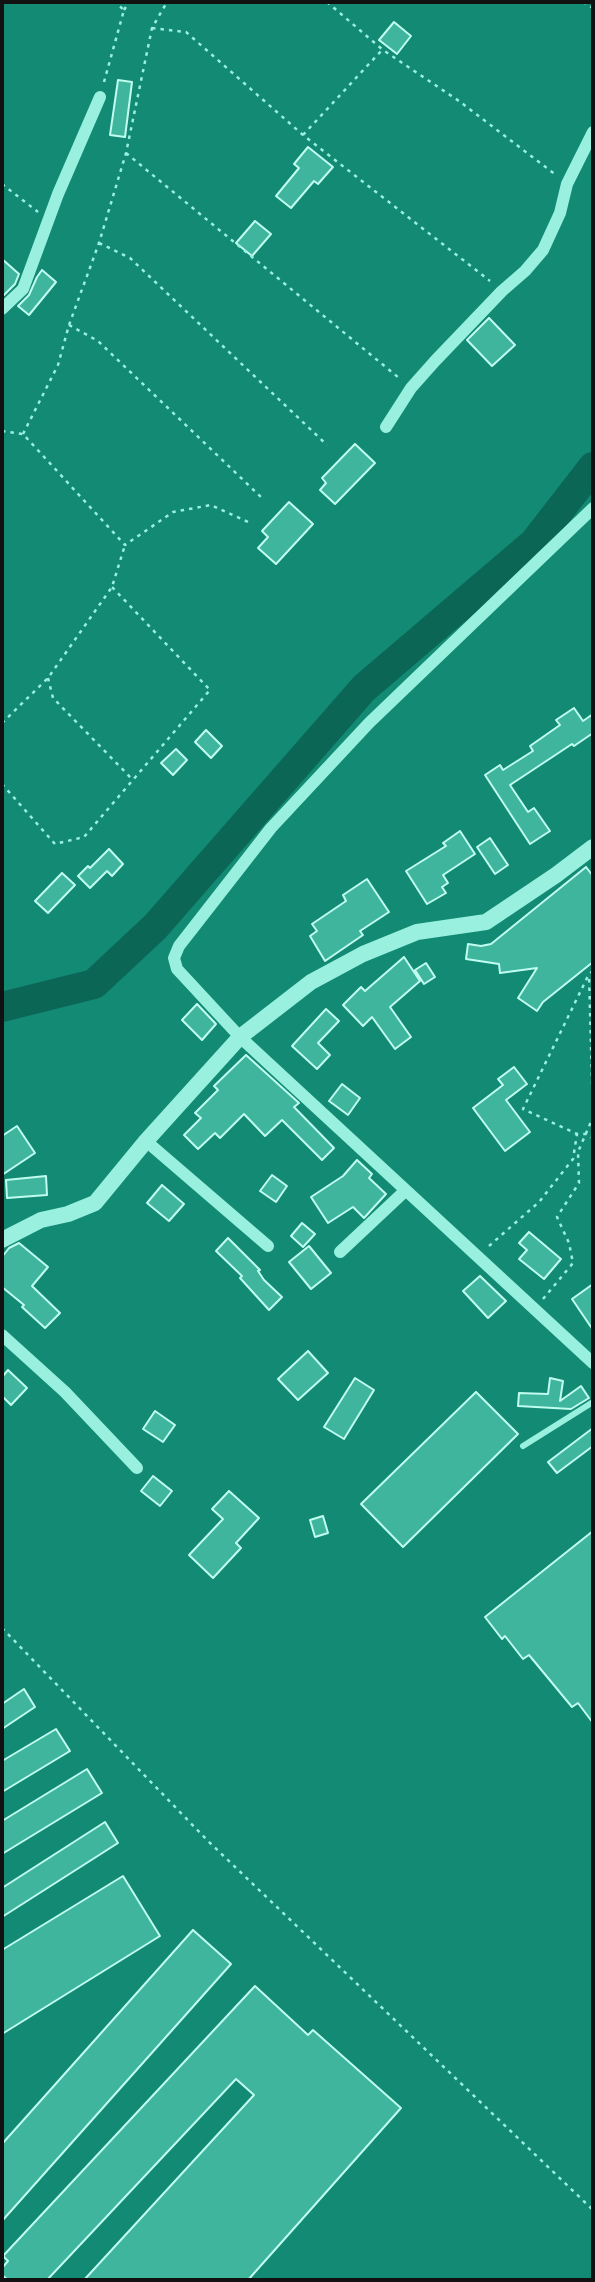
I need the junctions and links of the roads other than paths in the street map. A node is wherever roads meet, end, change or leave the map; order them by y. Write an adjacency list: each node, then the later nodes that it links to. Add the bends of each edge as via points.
1 (100, 97): 3 (street, via 23,289)
2 (593, 132): 4 (street, via 543,250 411,388)
3 (2, 309)
4 (386, 427)
5 (593, 508): 7 (street, via 369,723 271,828 179,946 174,958 177,969)
6 (593, 847): 7 (street, via 486,922 417,932 363,954 311,982)
7 (240, 1037): 8 (street); 9 (street)
8 (146, 1141): 10 (street, via 95,1203 41,1220); 11 (street)
9 (405, 1191): 12 (street); 14 (street)
10 (2, 1240)
11 (268, 1246)
12 (340, 1252)
13 (2, 1335): 17 (street, via 65,1392)
14 (593, 1363)
15 (593, 1402): 16 (lane)
16 (523, 1446)
17 (137, 1468)

